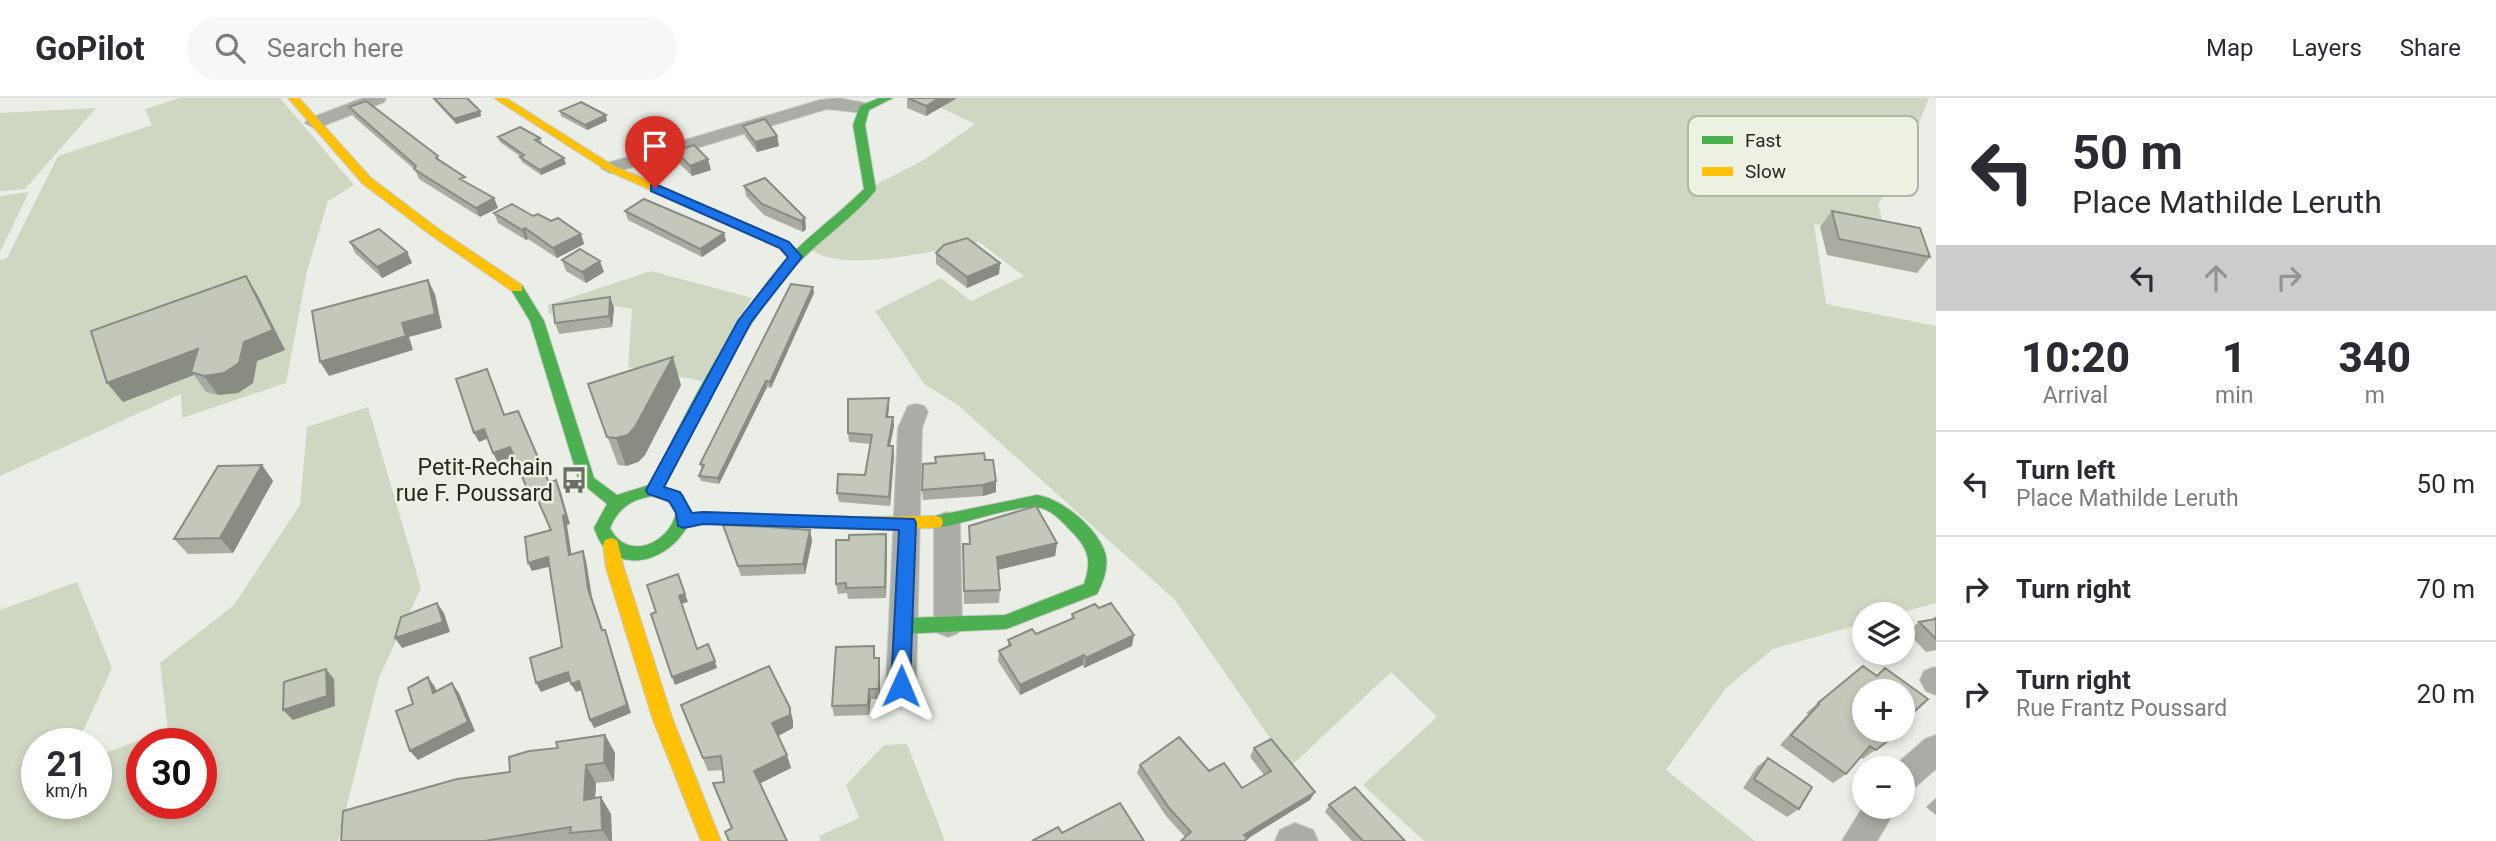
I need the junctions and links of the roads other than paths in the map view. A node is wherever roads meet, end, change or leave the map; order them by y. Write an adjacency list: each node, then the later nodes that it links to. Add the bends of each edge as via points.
1 (293, 98): 6 (street)
2 (377, 98): 6 (street)
3 (499, 98): 7 (street)
4 (888, 98): 5 (street)
5 (864, 108): 7 (street, via 826,104); 8 (street, via 859,125 870,190)
6 (314, 123): 11 (street, via 367,181 512,282 523,295 537,321 587,481)
7 (610, 168): 8 (street, via 784,245)
8 (795, 257): 10 (street, via 745,321)
9 (916, 412): 14 (street, via 909,428)
10 (654, 490): 11 (street); 12 (street, via 675,496)
11 (617, 502): 15 (street, via 602,528)
12 (684, 522): 14 (street, via 703,518); 16 (street, via 669,541)
13 (947, 522): 14 (street); 18 (street); 18 (street, via 1044,502 1085,535 1099,555 1091,589 1006,622)
14 (908, 523): 19 (street)
15 (611, 545): 16 (street, via 630,553); 17 (street)
16 (642, 552): 17 (street)
17 (621, 585): 24 (street, via 663,720)
18 (948, 625): 19 (street)
19 (902, 626): 20 (street)
20 (901, 686)
21 (1936, 749): 22 (street)
22 (1915, 768)
23 (1873, 819): 27 (street)
24 (711, 841)
25 (1291, 841): 26 (street)
26 (1302, 841)
27 (1858, 841)

